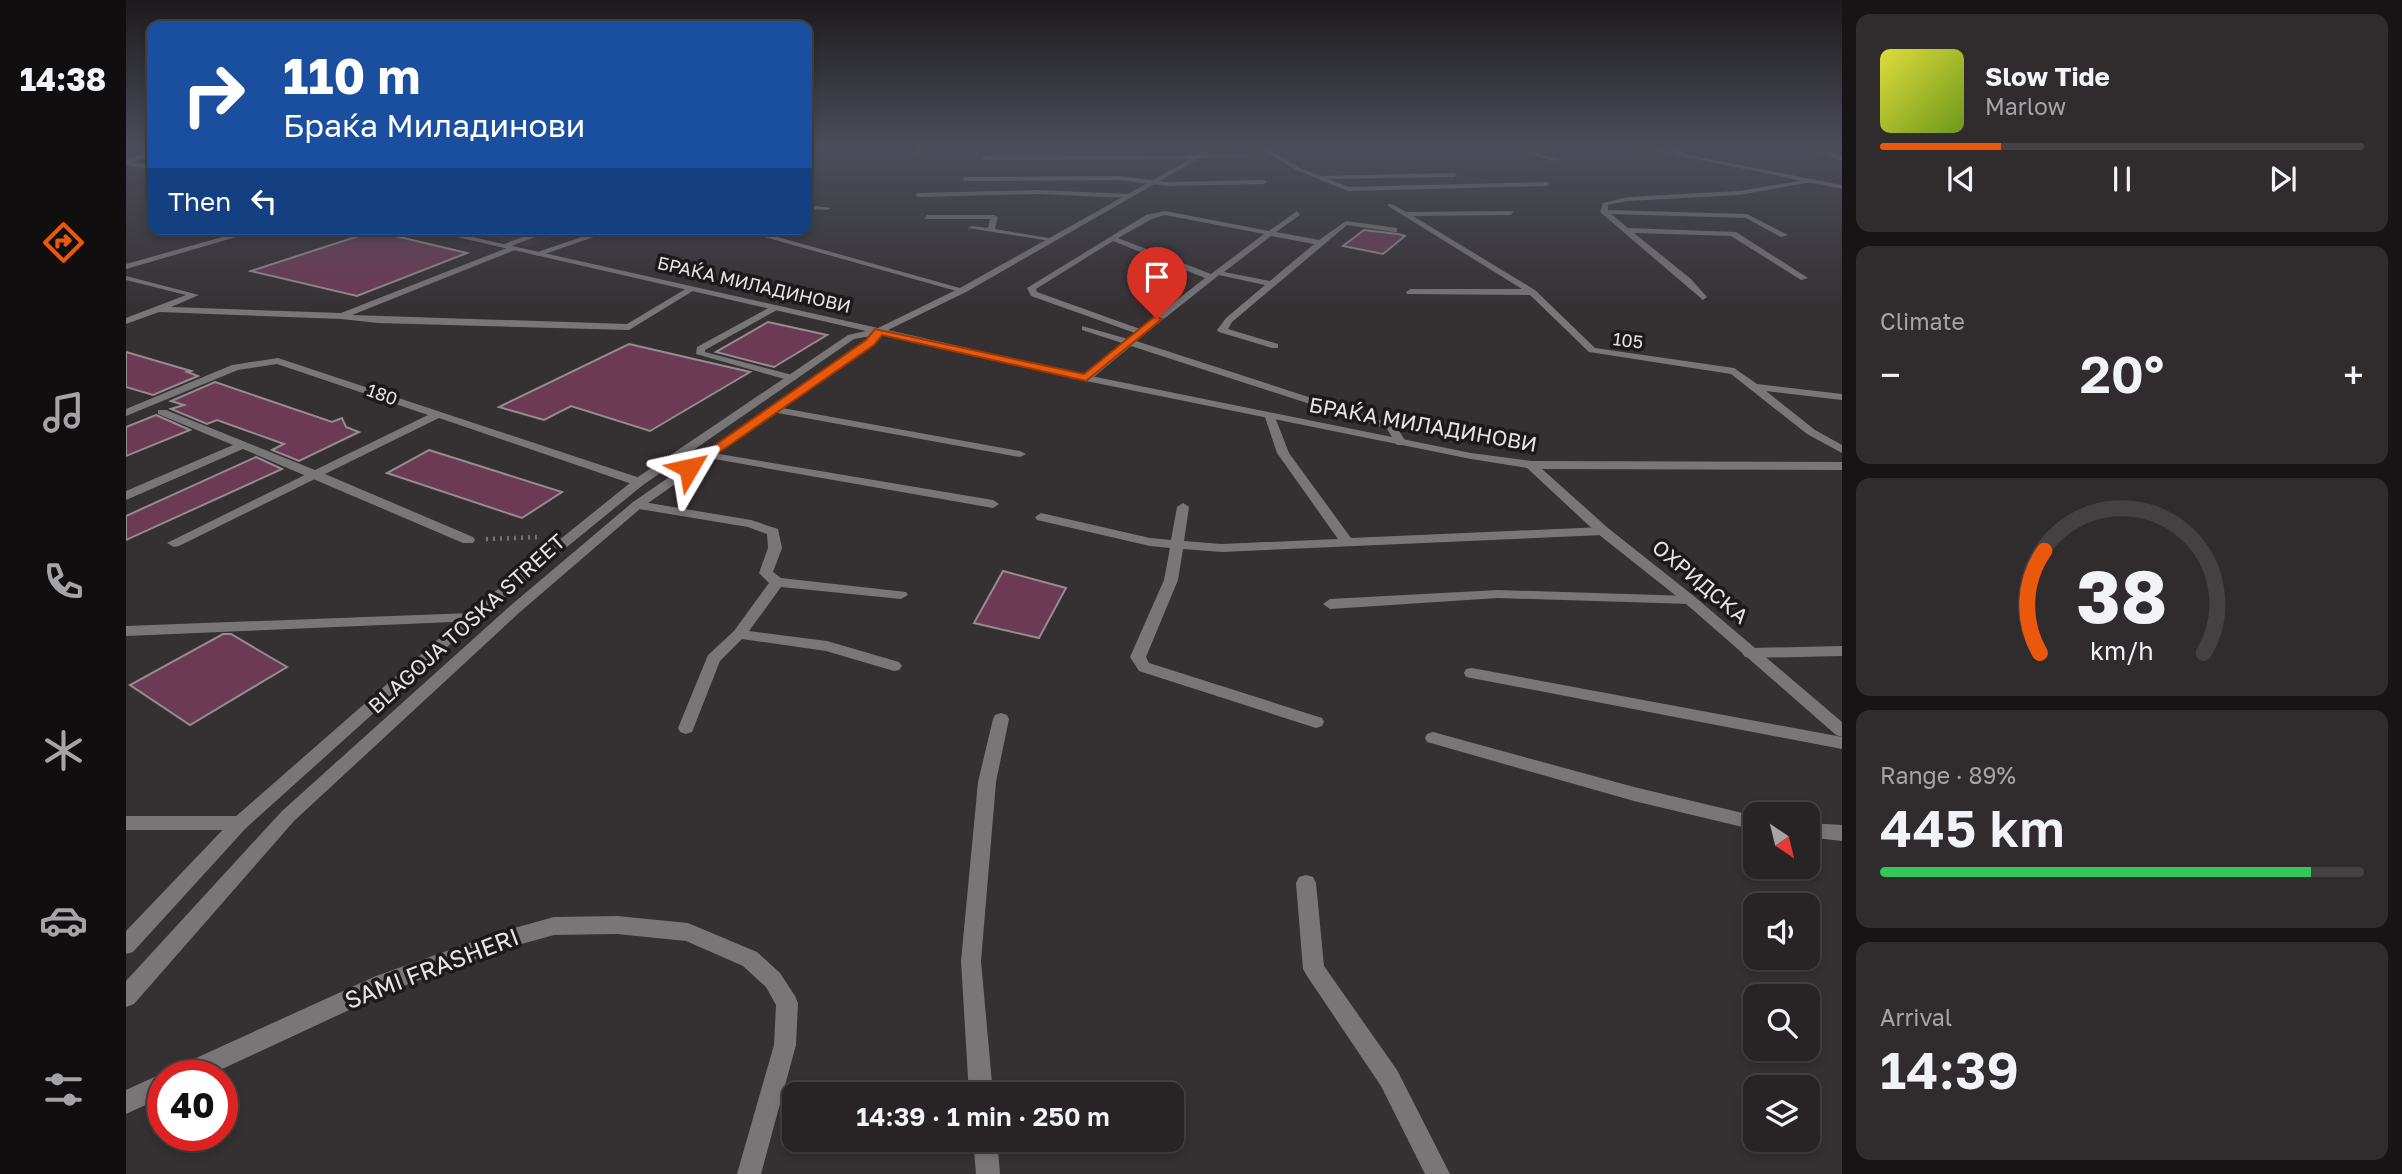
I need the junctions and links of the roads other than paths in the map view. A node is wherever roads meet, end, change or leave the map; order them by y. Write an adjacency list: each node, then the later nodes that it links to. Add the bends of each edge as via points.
1 (1118, 202): 24 (street, BLAGOJA TOSKA STREET)
2 (1612, 202): 6 (street, via 1605,204)
3 (1390, 205): 9 (street, 105)
4 (812, 207): 5 (street)
5 (827, 208)
6 (1604, 212): 13 (street); 22 (street, via 1747,216)
7 (1297, 213): 15 (street)
8 (1511, 213): 9 (street)
9 (1405, 214): 37 (street, 105)
10 (927, 218): 14 (street, via 994,217)
11 (972, 228): 14 (street)
12 (1394, 230): 25 (street, via 1346,223)
13 (1626, 230): 32 (street, via 1733,234); 38 (street)
14 (990, 231): 24 (street)
15 (1272, 233): 23 (street, via 1165,213); 25 (street); 30 (street)
16 (216, 235): 28 (street)
17 (239, 235): 29 (street)
18 (453, 235): 26 (street, БРАЌА МИЛАДИНОВИ)
19 (537, 235): 26 (street)
20 (595, 235): 27 (street)
21 (762, 235): 35 (street)
22 (1784, 235)
23 (1112, 237): 30 (street); 45 (street, via 1031,291)
24 (1050, 239): 35 (street, BLAGOJA TOSKA STREET)
25 (1320, 243): 33 (street)
26 (508, 247): 27 (street, БРАЌА МИЛАДИНОВИ); 41 (street)
27 (536, 254): 34 (street, БРАЌА МИЛАДИНОВИ)
28 (126, 260)
29 (126, 267)
30 (1215, 275): 33 (street); 45 (street)
31 (126, 278): 40 (street, via 195,295)
32 (1804, 278)
33 (1270, 284): 47 (street, via 1222,330)
34 (692, 289): 39 (street, БРАЌА МИЛАДИНОВИ); 41 (street, via 629,327)
35 (963, 290): 44 (street, BLAGOJA TOSKA STREET)
36 (1410, 292): 37 (street)
37 (1532, 292): 50 (street, 105, via 1592,350 1721,368)
38 (1703, 298)
39 (774, 307): 44 (street, БРАЌА МИЛАДИНОВИ); 48 (street, via 700,349 701,354)
40 (156, 309): 41 (street); 42 (street)
41 (342, 317)
42 (126, 321)
43 (1084, 328): 46 (street)
44 (879, 331): 48 (street, BLAGOJA TOSKA STREET, via 851,337); 49 (street, БРАЌА МИЛАДИНОВИ); 52 (street, BLAGOJA TOSKA STREET, via 870,343)
45 (1141, 332): 46 (street)
46 (1129, 341): 49 (street); 57 (street, via 1391,427)
47 (1275, 346)
48 (792, 378): 65 (street, BLAGOJA TOSKA STREET)
49 (1086, 378): 56 (street, БРАЌА МИЛАДИНОВИ)
50 (1758, 387): 51 (street); 59 (street, 105, via 1811,432)
51 (1842, 397)
52 (771, 409): 60 (street); 61 (street, BLAGOJA TOSKA STREET)
53 (126, 412): 55 (street, 180, via 236,367 278,361)
54 (162, 412): 58 (street)
55 (437, 415): 64 (street); 65 (street, 180)
56 (1270, 417): 57 (street, БРАЌА МИЛАДИНОВИ); 73 (street, via 1283,453)
57 (1401, 443): 62 (street, БРАЌА МИЛАДИНОВИ)
58 (243, 445): 64 (street); 66 (street)
59 (1842, 450)
60 (1020, 454)
61 (706, 455): 67 (street); 68 (street, BLAGOJA TOSKA STREET)
62 (1531, 465): 63 (street, БРАЌА МИЛАДИНОВИ); 71 (street, ОХРИДСКА)
63 (1842, 466)
64 (314, 474): 72 (street); 74 (street)
65 (639, 482): 80 (street, BLAGOJA TOSKA STREET)
66 (126, 496)
67 (993, 504)
68 (637, 505): 76 (street, via 751,524 773,532 775,548 766,573); 100 (street, BLAGOJA TOSKA STREET, via 515,609 288,816)
69 (1183, 507): 75 (street)
70 (1041, 517): 75 (street)
71 (1603, 531): 73 (street); 78 (street, ОХРИДСКА)
72 (468, 540)
73 (1347, 542): 75 (street, via 1223,548)
74 (174, 543)
75 (1175, 544): 88 (street, via 1171,580 1138,657 1144,667)
76 (777, 582): 77 (street); 82 (street)
77 (901, 595)
78 (1690, 600): 79 (street, via 1498,594); 84 (street, ОХРИДСКА)
79 (1330, 604)
80 (471, 618): 81 (street); 95 (street, BLAGOJA TOSKA STREET)
81 (126, 631)
82 (739, 634): 85 (street, via 827,646); 89 (street, via 713,659)
83 (1842, 652): 84 (street)
84 (1751, 653): 90 (street, ОХРИДСКА)
85 (894, 666)
86 (1472, 674): 92 (street)
87 (1000, 719): 102 (street, via 987,782 971,961)
88 (1316, 722)
89 (686, 728)
90 (1842, 731)
91 (1433, 738): 93 (street)
92 (1842, 743)
93 (1743, 820)
94 (126, 823): 95 (street)
95 (240, 823): 99 (street, BLAGOJA TOSKA STREET)
96 (1820, 831): 97 (street)
97 (1842, 833)
98 (1306, 883): 108 (street, via 1314,969 1389,1078)
99 (126, 945)
100 (126, 997)
101 (217, 1060): 106 (street, SAMI FRASHERI, via 384,983 554,926 617,925 688,932 750,958 773,980 787,1003 785,1045)
102 (980, 1082)
103 (147, 1092): 104 (street)
104 (126, 1102)
105 (986, 1152): 107 (street)
106 (749, 1174)
107 (988, 1174)
108 (1438, 1174)

